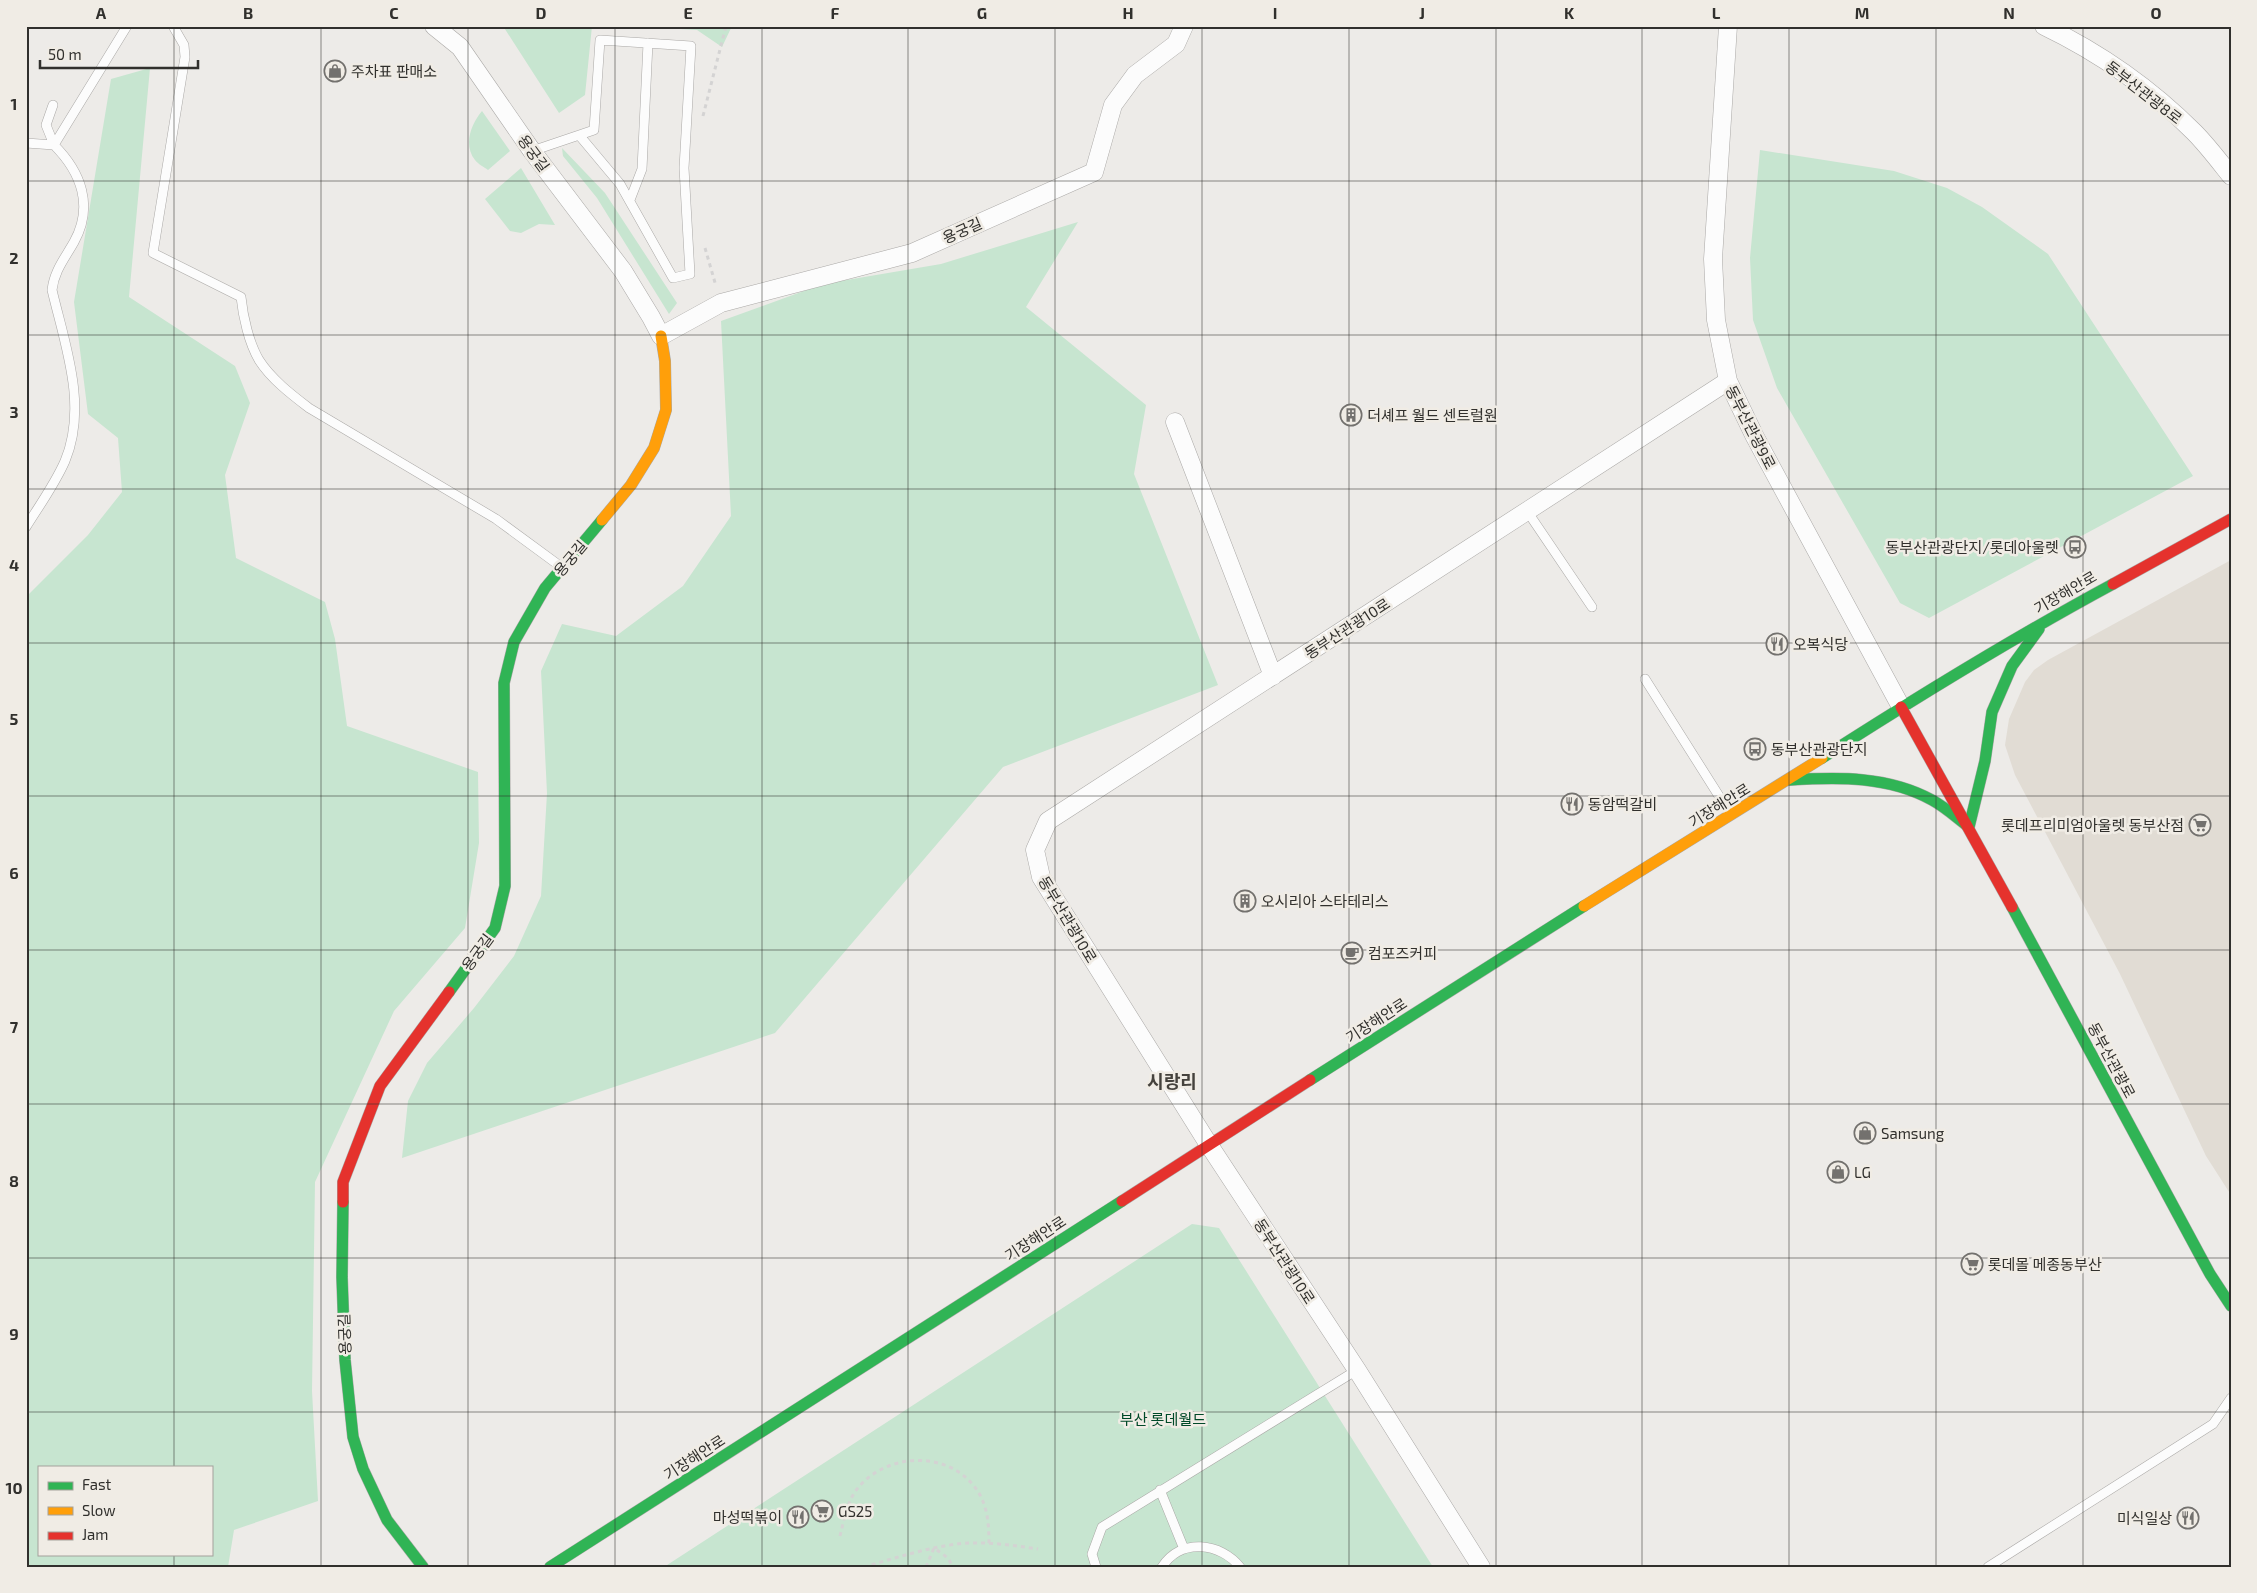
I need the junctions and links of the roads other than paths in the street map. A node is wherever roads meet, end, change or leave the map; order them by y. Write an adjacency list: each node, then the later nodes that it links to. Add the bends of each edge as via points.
1 (127, 26): 11 (lane)
2 (173, 26): 21 (lane, via 184,45 185,57 152,253 242,297 243,317 259,360 285,389 309,408 496,520)
3 (434, 26): 12 (street, 용궁길, via 460,47)
4 (1184, 26): 15 (street, 용궁길, via 1176,44 1135,75 1113,104 1094,172 912,253 721,303)
5 (1728, 26): 16 (street, 동부산관광9로, via 1713,259 1716,320)
6 (2044, 26): 13 (street, 동부산관광8로, via 2080,43 2144,88 2194,132)
7 (648, 43): 9 (lane, via 600,40 594,130); 14 (lane, via 642,168); 14 (lane, via 691,46 684,168 690,274 673,278)
8 (53, 104): 11 (lane, via 46,125)
9 (579, 135): 12 (lane); 14 (lane)
10 (26, 143): 11 (lane)
11 (54, 145): 20 (lane, via 76,172 84,195 82,224 61,262 52,290 74,381 75,416 66,458)
12 (532, 151): 15 (street, 용궁길, via 623,271)
13 (2231, 176)
14 (630, 200)
15 (660, 336): 21 (main road, 용궁길, via 665,361 666,410 654,448 631,485)
16 (1728, 381): 18 (street, 동부산관광10로); 26 (street, 동부산관광9로)
17 (1175, 422): 24 (street)
18 (1527, 511): 22 (lane); 24 (street, 동부산관광10로)
19 (2231, 519): 23 (main road, 기장해안로)
20 (26, 527)
21 (563, 567): 36 (main road, 용궁길, via 545,588 514,642 504,683 505,886 495,928 380,1086 343,1182 342,1277 353,1437 363,1469 387,1520)
22 (1592, 607)
23 (2044, 621): 26 (main road, 기장해안로); 29 (main road, via 2012,666 1992,712 1985,761)
24 (1273, 676): 30 (street, 동부산관광10로, via 1048,821 1035,850 1041,877)
25 (1645, 679): 28 (lane)
26 (1901, 707): 27 (main road, 기장해안로); 29 (main road, 동부산관광로)
27 (1786, 781): 28 (main road, 기장해안로); 29 (main road, 동부산관광로, via 1835,777 1887,782 1932,800)
28 (1731, 815): 30 (main road, 기장해안로)
29 (1969, 827): 31 (main road, 동부산관광로, via 2210,1274)
30 (1209, 1145): 32 (street, 동부산관광10로); 37 (main road, 기장해안로)
31 (2231, 1306)
32 (1357, 1370): 34 (lane); 41 (street, 동부산관광10로)
33 (2231, 1398): 42 (lane, via 2213,1424)
34 (1160, 1490): 35 (lane); 38 (lane, via 1102,1527 1092,1554)
35 (1184, 1549): 39 (lane); 40 (lane, via 1196,1546 1221,1550)
36 (423, 1567)
37 (550, 1567)
38 (1096, 1567)
39 (1162, 1567)
40 (1240, 1567)
41 (1481, 1567)
42 (1988, 1567)

